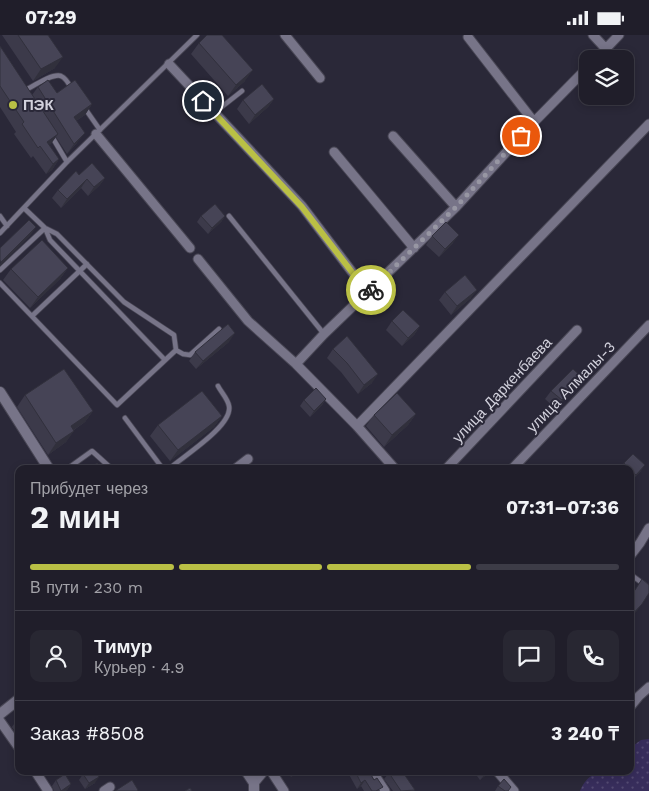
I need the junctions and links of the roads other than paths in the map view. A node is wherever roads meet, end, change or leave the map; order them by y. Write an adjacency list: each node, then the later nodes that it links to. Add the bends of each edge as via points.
1 (197, 35): 7 (lane)
2 (285, 35): 9 (street)
3 (593, 35): 6 (street)
4 (619, 35): 6 (street)
5 (468, 37): 17 (street)
6 (606, 49)
7 (169, 64): 16 (street); 20 (lane)
8 (579, 76): 17 (street)
9 (320, 78)
10 (18, 85): 12 (lane)
11 (242, 91): 16 (lane)
12 (23, 92): 13 (lane, via 52,76 60,76); 14 (lane)
13 (77, 96)
14 (28, 99)
15 (82, 105): 20 (lane)
16 (214, 113): 38 (street, via 302,207)
17 (534, 122): 24 (street)
18 (649, 125): 50 (street)
19 (47, 129): 23 (lane)
20 (98, 132): 23 (lane); 31 (street)
21 (393, 136): 24 (street)
22 (334, 152): 32 (street)
23 (67, 162): 25 (lane)
24 (456, 207): 32 (street)
25 (24, 208): 28 (lane); 29 (lane)
26 (0, 216): 28 (lane)
27 (230, 216): 43 (lane)
28 (7, 226): 30 (lane)
29 (44, 228): 34 (lane, via 58,234); 35 (lane); 36 (lane, via 50,240)
30 (0, 233)
31 (190, 248)
32 (414, 248): 38 (street)
33 (198, 259): 46 (street, via 248,321)
34 (87, 264): 36 (lane); 44 (lane, via 124,302 174,335)
35 (0, 270)
36 (80, 271): 39 (lane); 45 (lane)
37 (0, 283): 39 (lane)
38 (368, 293): 43 (street)
39 (32, 316): 45 (lane, via 117,405)
40 (649, 325): 60 (street, улица Алмалы-3)
41 (219, 329): 44 (lane, via 190,355)
42 (577, 329): 59 (street, улица Даркенбаева)
43 (324, 334): 46 (street)
44 (176, 350): 45 (lane)
45 (165, 360)
46 (296, 364): 50 (street)
47 (218, 385): 56 (lane, via 229,406 228,417)
48 (0, 393): 52 (street)
49 (125, 418): 55 (lane)
50 (356, 426): 58 (street)
51 (248, 459): 57 (street)
52 (46, 465)
53 (73, 465): 54 (lane, via 92,451)
54 (108, 465)
55 (161, 465)
56 (173, 465)
57 (240, 465)
58 (391, 465)
59 (450, 465)
60 (516, 465)
61 (649, 528): 62 (street)
62 (634, 550)
63 (634, 577): 64 (lane)
64 (649, 588)
65 (649, 687): 67 (street)
66 (15, 702): 68 (street)
67 (634, 702)
68 (0, 714)
69 (0, 721): 70 (street)
70 (15, 742)
71 (37, 775): 78 (street)
72 (248, 775): 77 (street)
73 (262, 775): 77 (street)
74 (274, 775): 79 (street)
75 (375, 775): 80 (street)
76 (500, 775): 81 (street)
77 (254, 787)
78 (48, 791)
79 (284, 791)
80 (385, 791)
81 (514, 791)

